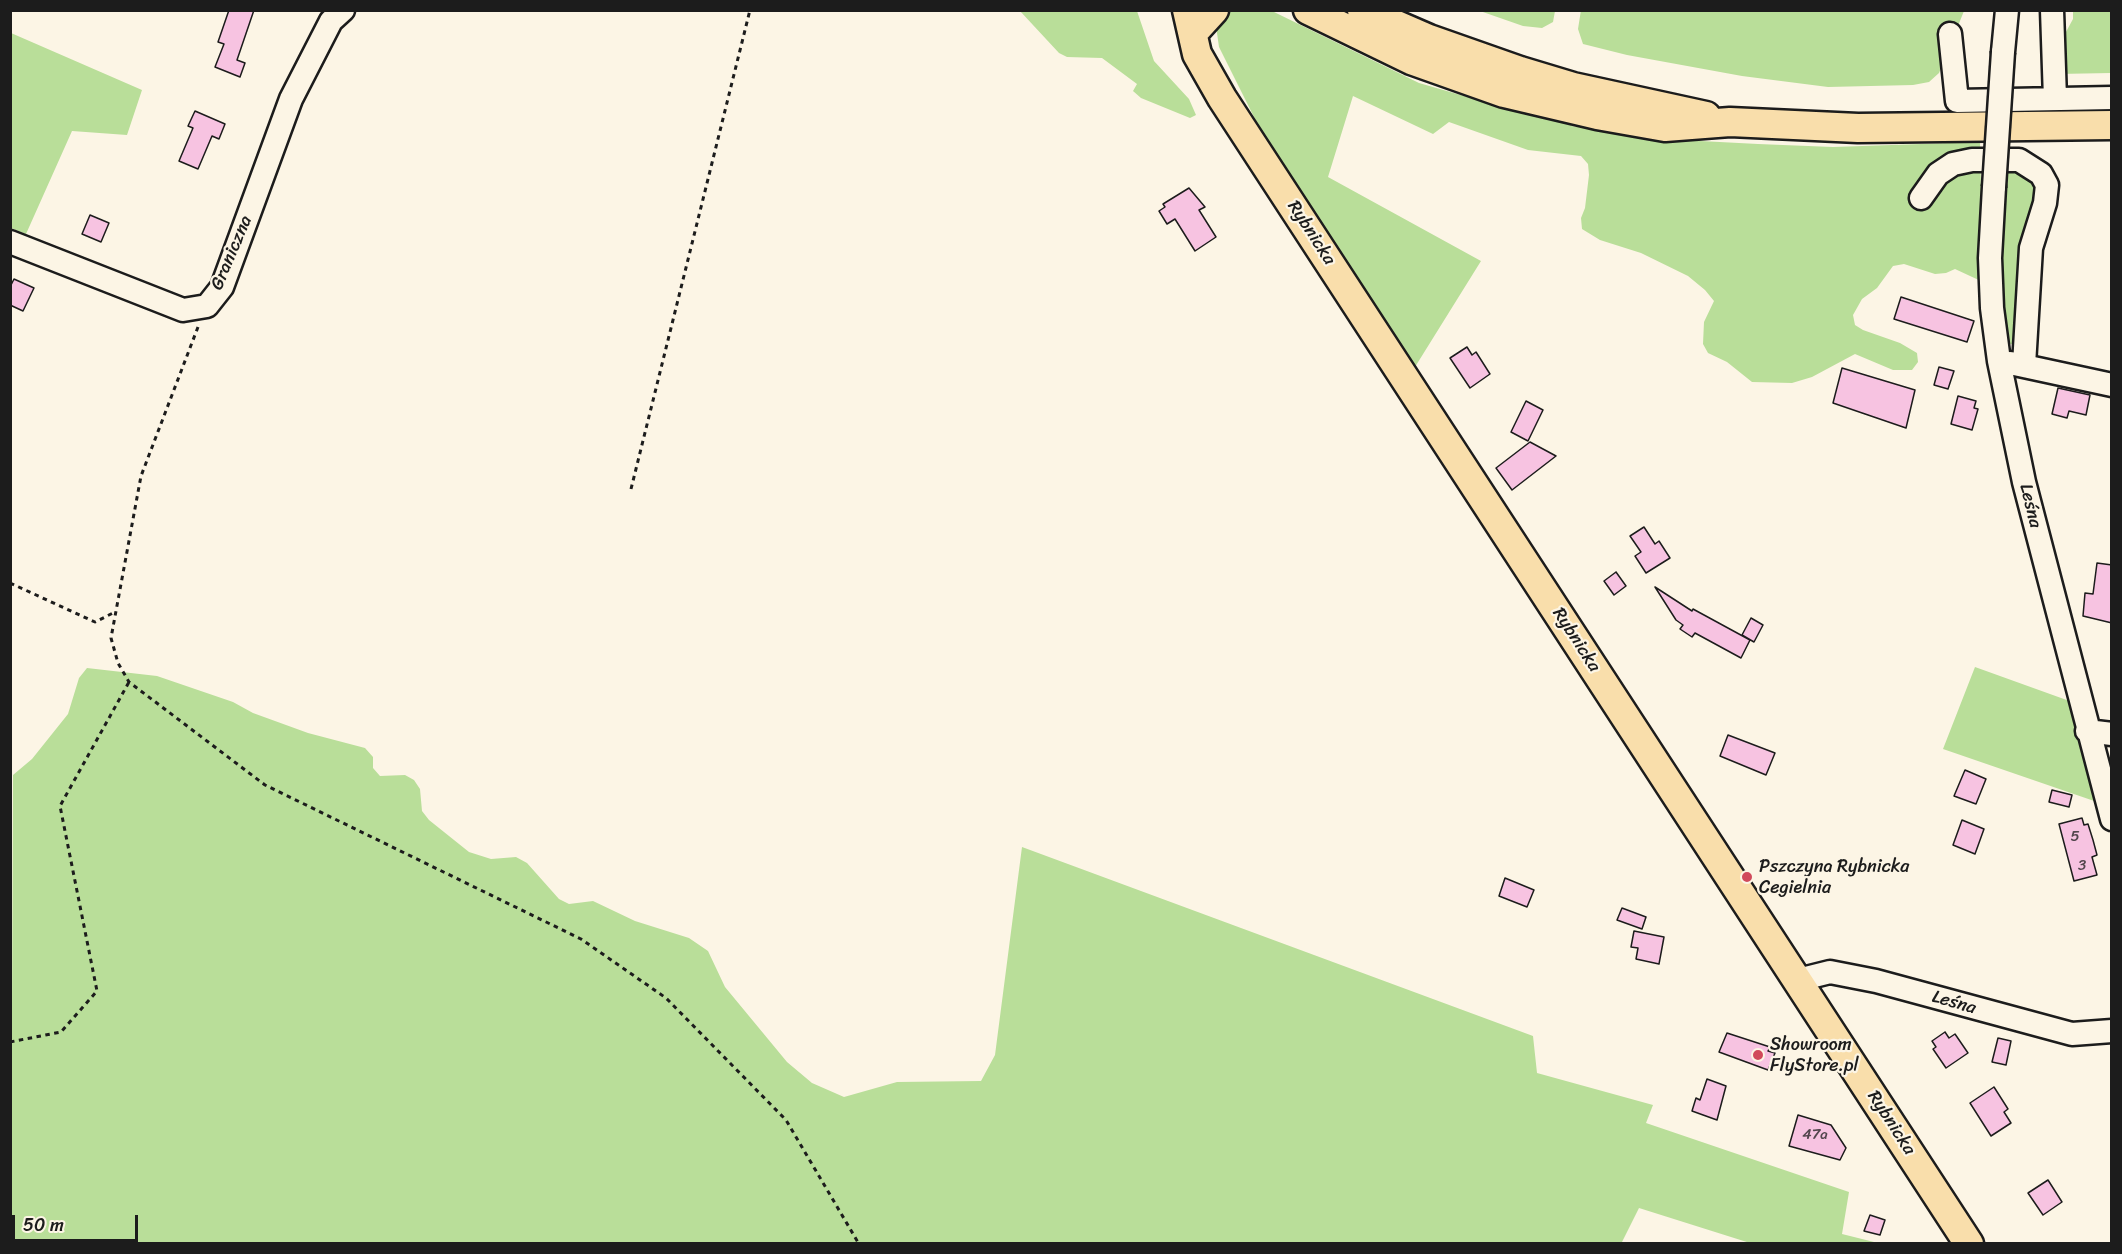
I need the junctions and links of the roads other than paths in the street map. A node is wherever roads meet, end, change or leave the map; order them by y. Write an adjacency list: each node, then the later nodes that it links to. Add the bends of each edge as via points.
1 (343, 10): 14 (street, Graniczna, via 331,21 291,99 222,287 207,306 183,310)
2 (1214, 10): 7 (main road)
3 (1308, 10): 11 (main road, via 1411,60 1531,100 1665,126)
4 (1362, 10): 11 (main road, via 1520,71 1573,87)
5 (2007, 10): 15 (street, Leśna, bridge, via 1990,258)
6 (2052, 10): 9 (street)
7 (1193, 18): 21 (main road, Rybnicka, via 1197,54 1222,98)
8 (1950, 34): 9 (street, via 1958,101)
9 (2055, 99): 10 (street)
10 (2112, 99)
11 (1730, 122): 12 (main road, via 1858,128)
12 (2112, 125)
13 (1922, 198): 16 (street, via 1938,174 1953,164 1972,160 2019,160 2041,174 2047,185 2031,248)
14 (10, 242)
15 (1999, 361): 16 (street); 18 (street, Leśna, via 2024,482)
16 (2024, 366): 17 (street)
17 (2112, 385)
18 (2087, 731): 19 (street); 20 (street, Leśna)
19 (2112, 734)
20 (2112, 819)
21 (1798, 980): 22 (street, Leśna, via 1830,972 2072,1034); 23 (main road, Rybnicka)
22 (2112, 1031)
23 (1969, 1244)

